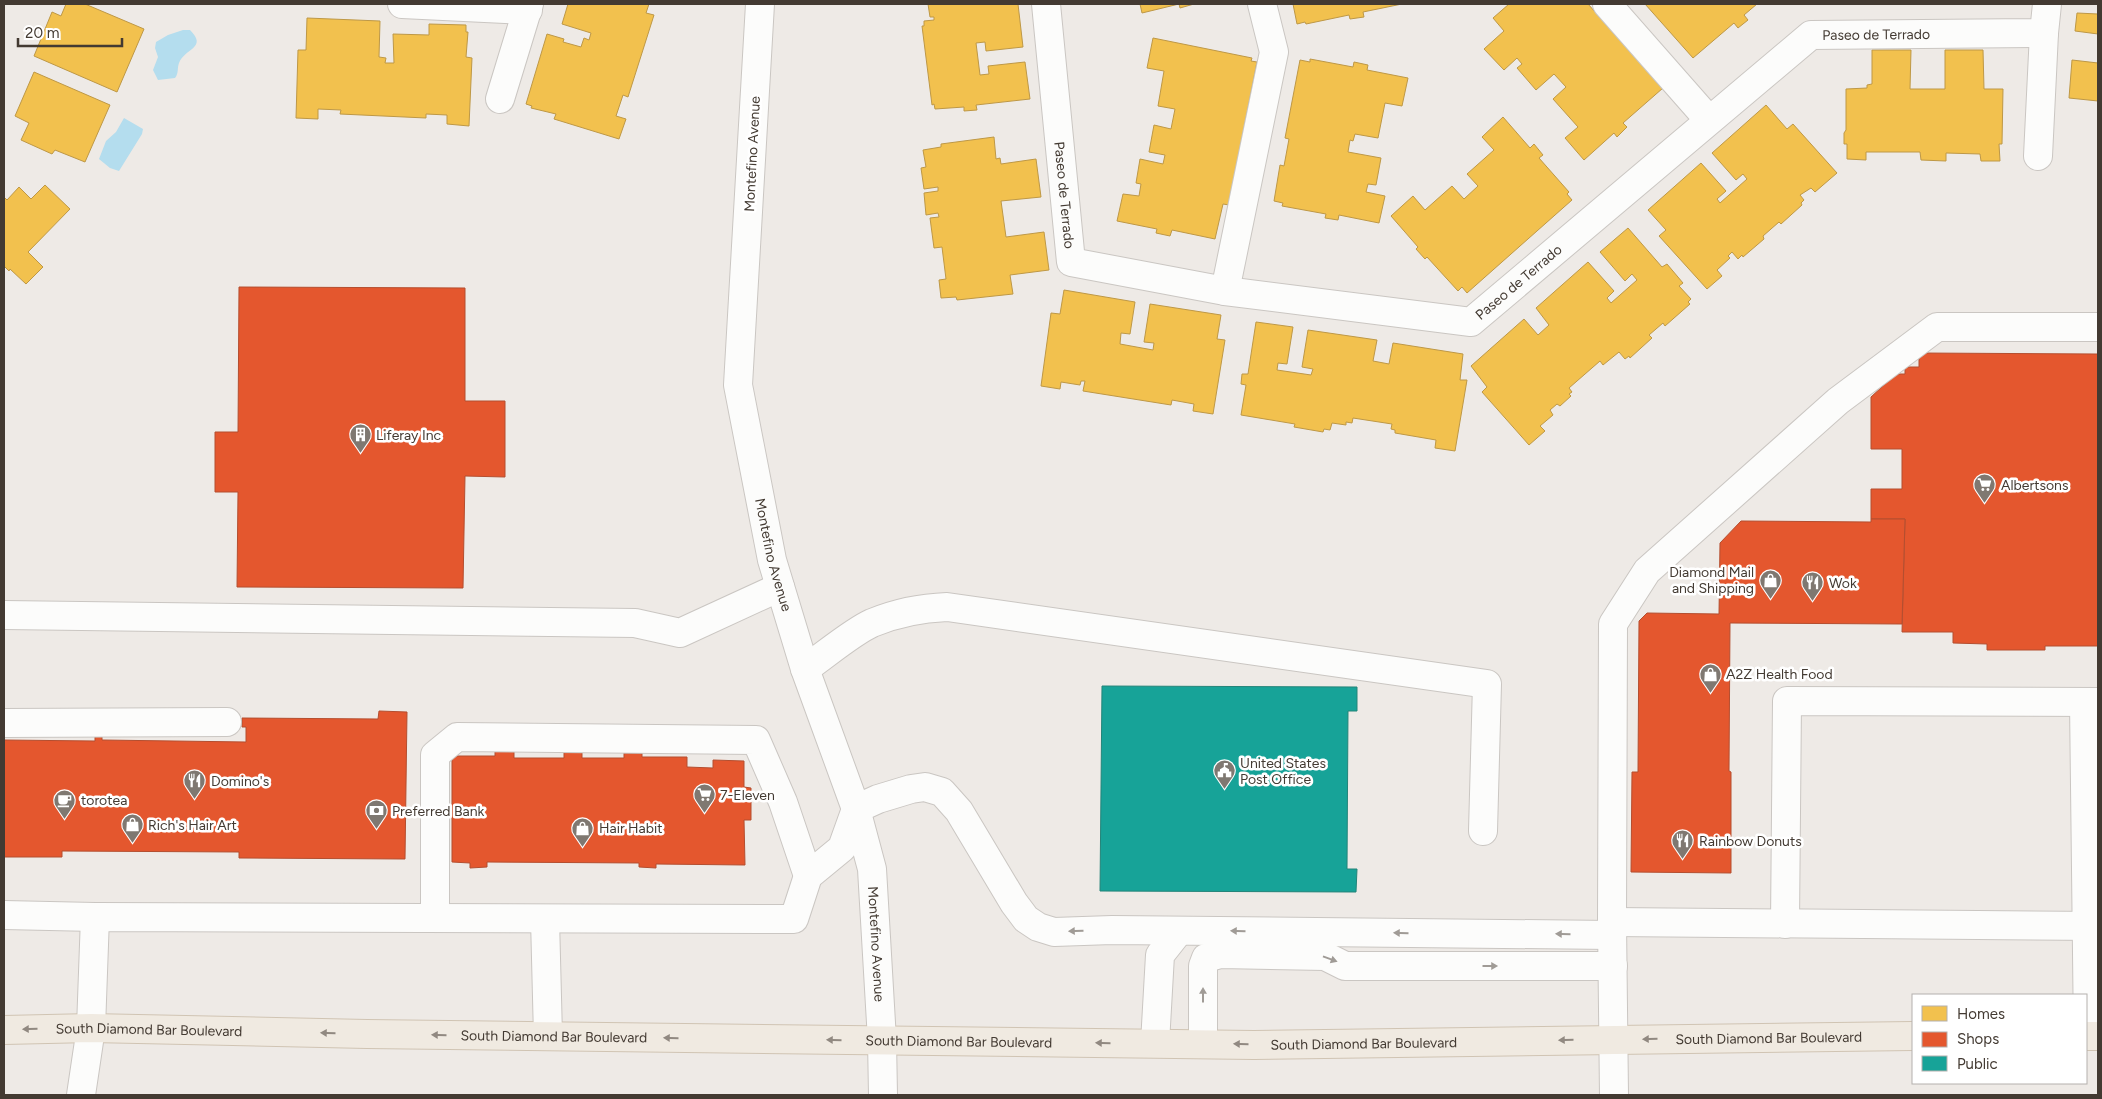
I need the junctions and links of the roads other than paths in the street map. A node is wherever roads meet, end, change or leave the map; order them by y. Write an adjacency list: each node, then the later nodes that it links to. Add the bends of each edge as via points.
1 (402, 4): 7 (street)
2 (760, 4): 14 (street, Montefino Avenue, via 738,385)
3 (1046, 4): 12 (street, Paseo de Terrado, via 1071,262)
4 (1262, 4): 12 (street, via 1274,52)
5 (1607, 4): 10 (street)
6 (2047, 4): 8 (street)
7 (529, 7): 9 (street)
8 (2044, 33): 10 (street, Paseo de Terrado, via 1811,35); 11 (street)
9 (500, 99)
10 (1709, 120): 12 (street, Paseo de Terrado, via 1471,322)
11 (2038, 156)
12 (1225, 291)
13 (2098, 327): 29 (street, via 1937,327 1838,401 1647,571 1613,624)
14 (780, 587): 15 (street, via 680,634 634,623); 16 (street, Montefino Avenue)
15 (4, 615)
16 (805, 669): 20 (street, Montefino Avenue); 21 (street, via 870,624 922,608 947,607 1487,684)
17 (2091, 702): 27 (street, via 1787,701); 28 (street)
18 (227, 722): 19 (street)
19 (4, 723)
20 (856, 809): 22 (street, via 842,848); 30 (street, one-way to 20, via 1054,932 1038,927 1026,919 1014,903 959,811 942,792 925,786 878,799); 38 (street, Montefino Avenue, via 872,869)
21 (1483, 831)
22 (808, 876): 25 (street, via 783,802 756,740 457,737 435,755); 26 (street, via 794,919)
23 (4, 915): 24 (street)
24 (95, 917): 25 (street); 32 (street)
25 (435, 918): 26 (street)
26 (545, 919): 34 (street)
27 (1785, 924): 28 (street); 29 (street)
28 (2093, 926): 36 (street)
29 (1612, 929): 30 (street, one-way to 30); 31 (street)
30 (1179, 931): 39 (street, via 1160,955)
31 (1613, 966): 37 (street); 40 (street, one-way to 31, via 1203,966 1206,958 1220,954 1325,956 1345,966)
32 (92, 1028): 33 (main road, South Diamond Bar Boulevard, one-way to 33); 34 (main road, South Diamond Bar Boulevard, one-way to 32); 41 (street)
33 (4, 1030)
34 (548, 1036): 38 (main road, South Diamond Bar Boulevard, one-way to 34)
35 (1912, 1036): 37 (main road, South Diamond Bar Boulevard, one-way to 37)
36 (2091, 1036)
37 (1614, 1039): 40 (main road, South Diamond Bar Boulevard, one-way to 40); 43 (street)
38 (882, 1040): 39 (main road, South Diamond Bar Boulevard, one-way to 38); 42 (street, Montefino Avenue)
39 (1155, 1043): 40 (main road, South Diamond Bar Boulevard)
40 (1203, 1044)
41 (81, 1095)
42 (883, 1095)
43 (1614, 1095)

